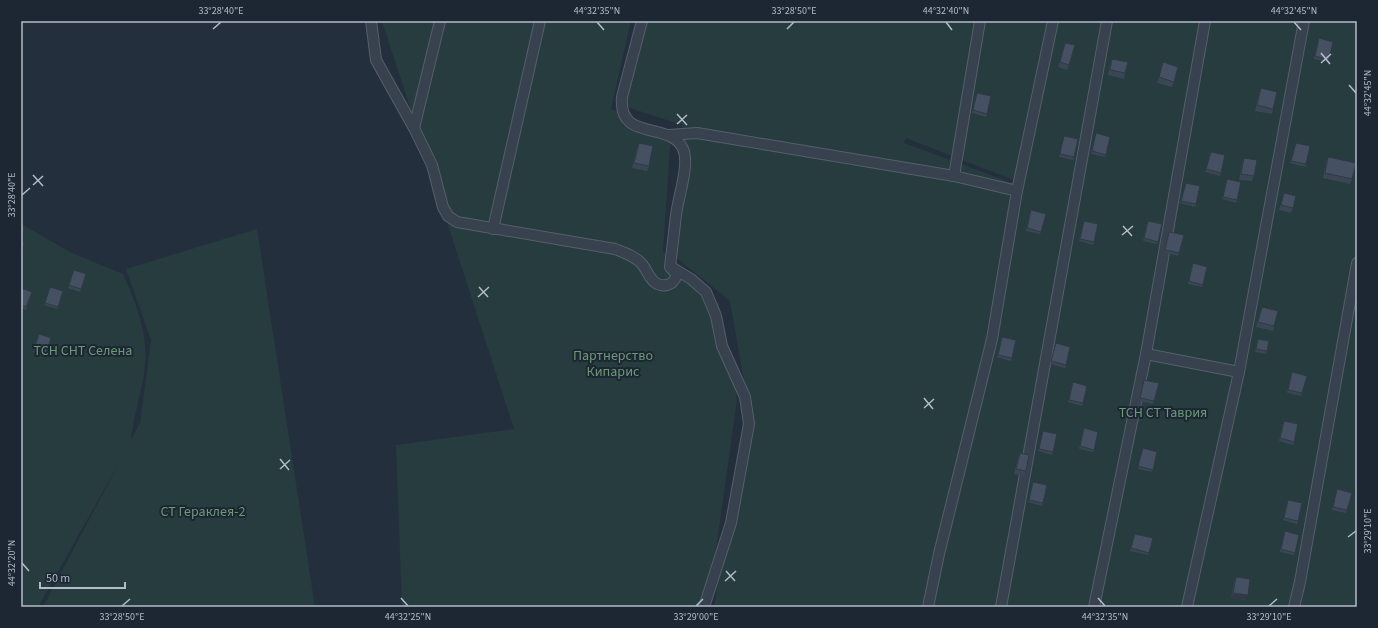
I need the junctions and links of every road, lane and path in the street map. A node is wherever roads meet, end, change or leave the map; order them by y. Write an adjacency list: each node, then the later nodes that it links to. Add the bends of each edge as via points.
1 (371, 21): 10 (street, via 376,60)
2 (440, 21): 10 (street)
3 (540, 21): 14 (street)
4 (642, 21): 11 (street, via 622,97 622,112 626,119 638,127)
5 (980, 21): 12 (street)
6 (1053, 21): 13 (street)
7 (1107, 21): 21 (street)
8 (1205, 21): 17 (street)
9 (1304, 21): 18 (street)
10 (414, 128): 14 (street, via 432,166 443,207 448,216 457,222)
11 (669, 135): 12 (street, via 697,134); 16 (street, via 682,148 685,157)
12 (954, 176): 13 (street)
13 (1018, 191): 20 (street, via 992,339)
14 (493, 229): 16 (street, via 615,249 630,254 642,264 653,281 660,285 669,285 676,279 677,275)
15 (1357, 263): 24 (street)
16 (670, 267): 19 (street, via 691,279 706,292 716,316 722,346 746,397 749,424 731,523)
17 (1146, 354): 18 (street); 22 (street)
18 (1239, 372): 23 (street)
19 (704, 607)
20 (928, 607)
21 (1001, 607)
22 (1094, 607)
23 (1188, 607)
24 (1294, 607)

